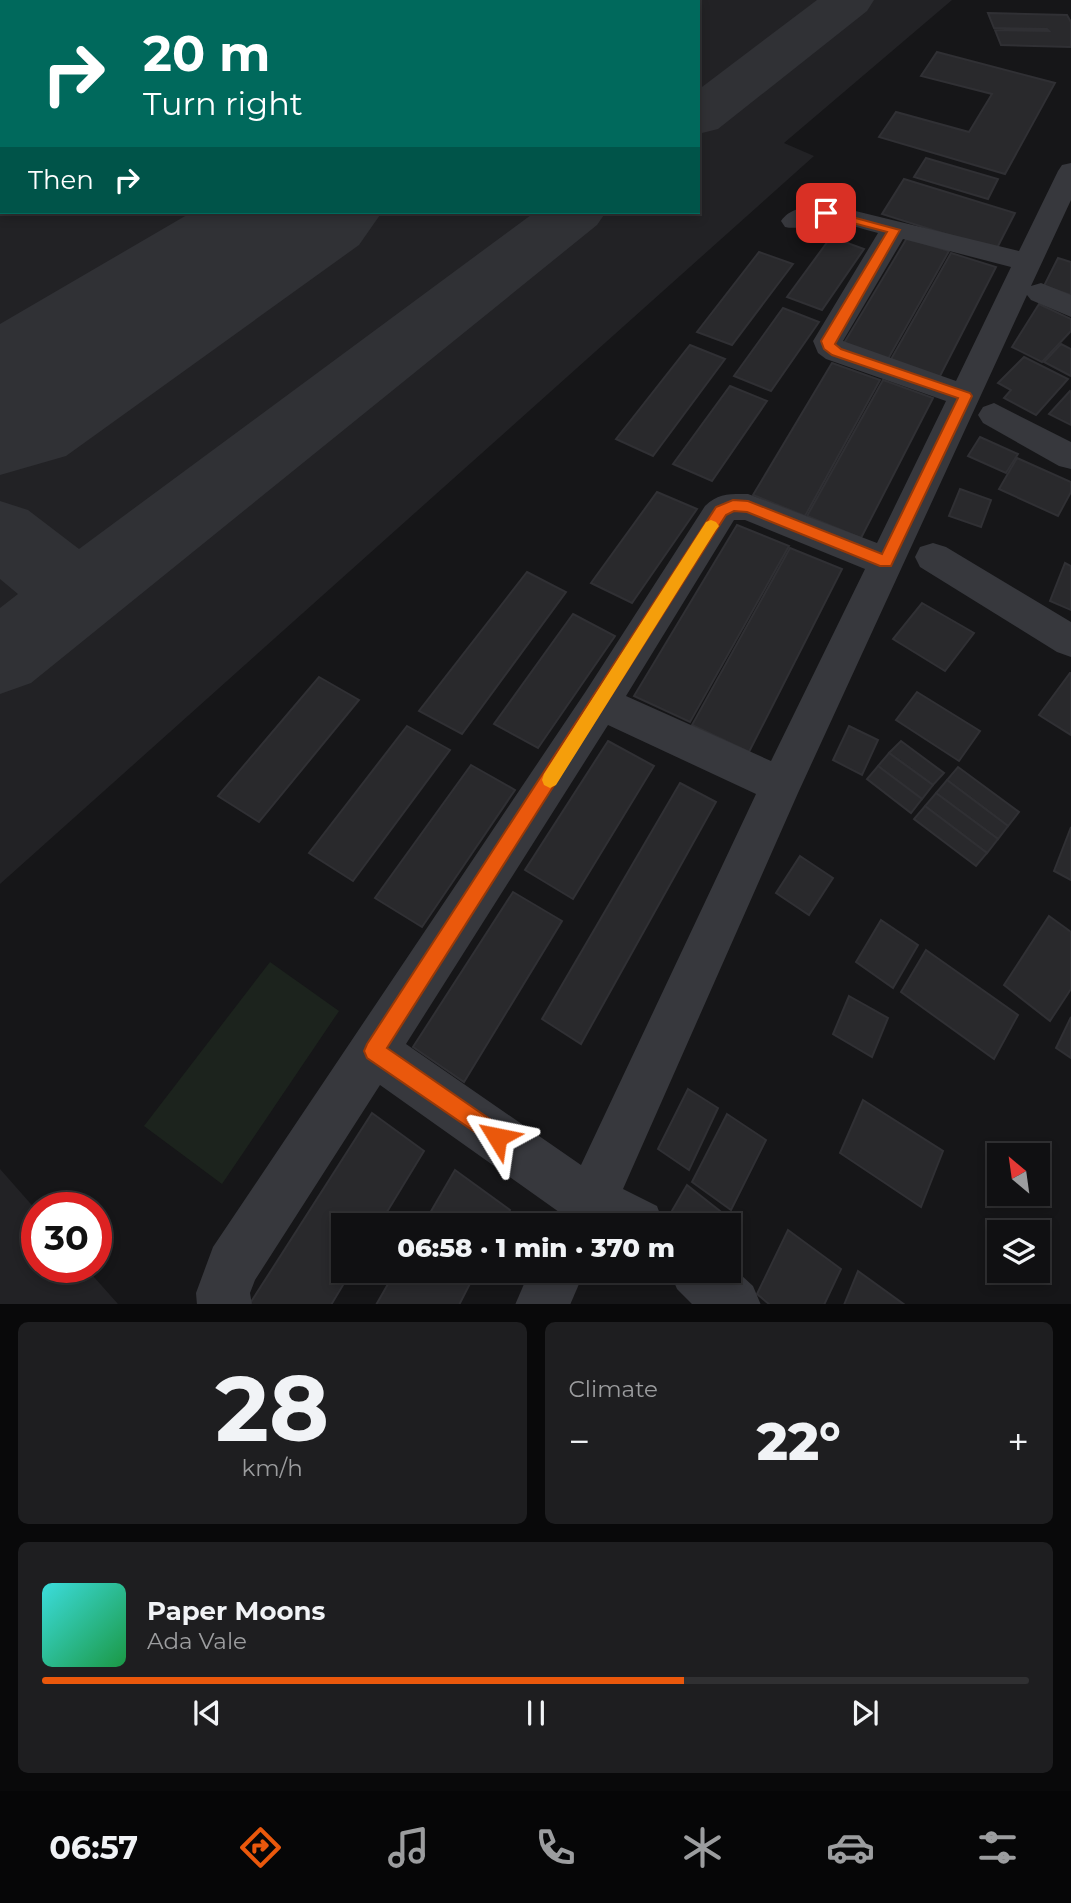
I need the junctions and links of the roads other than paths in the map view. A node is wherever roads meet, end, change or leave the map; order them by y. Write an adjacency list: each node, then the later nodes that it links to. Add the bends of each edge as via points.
1 (1071, 171): 4 (street)
2 (795, 220): 3 (street, via 826,213)
3 (894, 230): 4 (street); 6 (street, via 829,346)
4 (1035, 277): 5 (street); 6 (street)
5 (1071, 307)
6 (980, 405): 7 (street); 9 (street)
7 (1071, 457)
8 (933, 557): 10 (street)
9 (886, 562): 11 (street, via 748,507 726,507); 12 (street)
10 (1071, 641)
11 (600, 703): 12 (street); 13 (street)
12 (781, 785): 15 (street)
13 (374, 1051): 14 (street); 18 (street, via 232,1265 223,1293)
14 (584, 1213)
15 (585, 1213)
16 (552, 1283): 19 (street)
17 (711, 1283): 20 (street)
18 (225, 1304)
19 (542, 1304)
20 (734, 1304)

